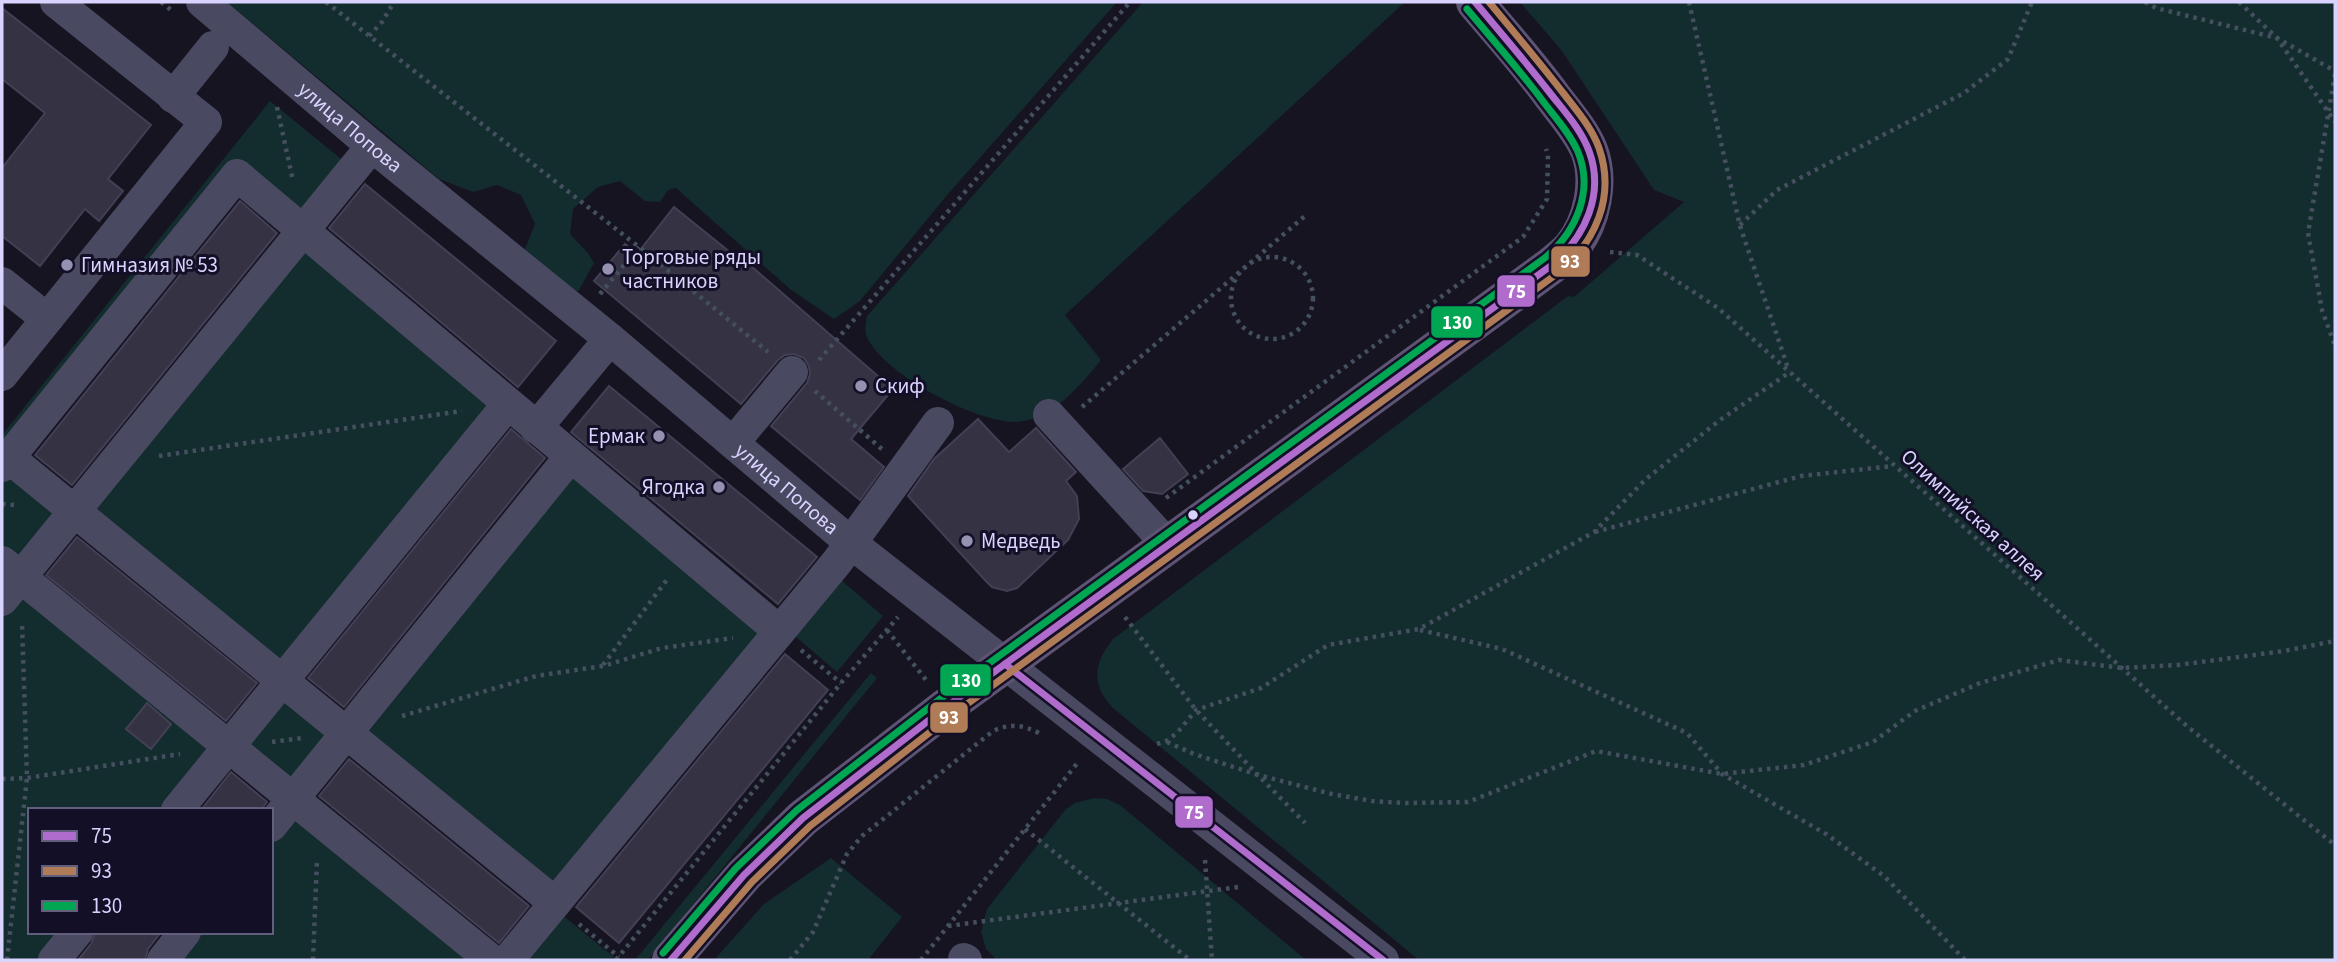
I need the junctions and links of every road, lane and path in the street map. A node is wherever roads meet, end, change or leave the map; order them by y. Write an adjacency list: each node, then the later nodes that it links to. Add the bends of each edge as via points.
1 (56, 2): 15 (street)
2 (202, 2): 20 (street, улица Попова)
3 (326, 2): 11 (path)
4 (394, 2): 11 (path)
5 (1130, 2): 31 (path)
6 (1475, 2): 26 (main road, via 1535,73 1590,152 1593,197 1586,225)
7 (1689, 2): 22 (path)
8 (2032, 2): 22 (path, via 2008,59 1964,93 1777,190)
9 (2145, 2): 12 (path)
10 (2239, 2): 12 (path)
11 (369, 36): 24 (path)
12 (2277, 38): 14 (path); 17 (path)
13 (213, 47): 15 (street)
14 (2335, 72): 17 (path)
15 (173, 97): 30 (street, via 206,122)
16 (275, 100): 23 (path)
17 (2330, 114): 18 (path); 33 (path, via 2308,233 2322,310)
18 (2335, 122)
19 (1543, 142): 47 (path, via 1548,155 1547,199 1523,237)
20 (372, 146): 23 (street); 32 (street, улица Попова)
21 (1305, 216): 27 (path)
22 (1740, 226): 35 (path)
23 (303, 230): 37 (street); 43 (street, via 237,175); 44 (street)
24 (626, 238)
25 (639, 247): 29 (path)
26 (1571, 248): 35 (path, Олимпийская аллея, via 1637,256 1718,308); 50 (main road)
27 (1246, 266): 27 (path, via 1270,257 1283,258 1304,272 1313,296 1312,309 1298,330 1271,339 1245,329 1236,318 1232,290); 38 (path, via 1116,379)
28 (2, 283): 30 (street)
29 (597, 297)
30 (47, 319): 36 (street)
31 (841, 335)
32 (610, 339): 40 (street); 41 (street, улица Попова)
33 (2335, 346)
34 (792, 372): 41 (street)
35 (1790, 372): 45 (path, Олимпийская аллея); 48 (path, via 1646,479)
36 (2, 375)
37 (508, 404): 40 (street); 44 (path); 61 (street)
38 (1054, 421): 47 (street)
39 (938, 424): 49 (street)
40 (536, 428): 42 (street)
41 (733, 443): 49 (street, улица Попова)
42 (570, 457): 51 (street); 65 (street)
43 (5, 461): 46 (street)
44 (113, 463): 46 (street)
45 (1894, 466): 48 (path, via 1801,476); 60 (path, Олимпийская аллея)
46 (74, 511): 52 (street); 61 (street)
47 (1142, 516): 50 (street)
48 (1594, 532): 54 (path)
49 (851, 543): 56 (street); 58 (street, улица Попова)
50 (1168, 545): 53 (main road)
51 (686, 554): 56 (street); 59 (path)
52 (8, 580): 68 (street); 73 (path)
53 (1105, 591): 58 (main road); 63 (path)
54 (1419, 629): 63 (path, via 1328,645 1261,688); 71 (path, via 1502,649 1687,733)
55 (887, 630): 62 (path)
56 (779, 631): 59 (path, via 663,648); 62 (path); 86 (street)
57 (2335, 641): 60 (path, via 2178,665)
58 (1005, 664): 69 (street, улица Попова); 97 (main road, via 803,818 744,875)
59 (603, 666): 64 (path, via 536,676)
60 (2122, 668): 71 (path, via 2059,660 1980,683 1916,712 1873,742 1804,765); 81 (path, Олимпийская аллея)
61 (282, 681): 65 (street); 68 (street)
62 (841, 683): 90 (path)
63 (1196, 710): 66 (path); 72 (path)
64 (397, 718)
65 (346, 733): 68 (path); 75 (street); 86 (street)
66 (1166, 741): 69 (path); 72 (path)
67 (975, 745): 98 (path, via 853,845 813,932)
68 (229, 747): 73 (path); 75 (street); 76 (street)
69 (1118, 753): 102 (street, улица Попова)
70 (1082, 758): 80 (path)
71 (1722, 774): 72 (path, via 1596,751 1468,802 1406,803 1372,802); 103 (path, via 1826,834 1884,876)
72 (1258, 775): 78 (path)
73 (27, 778): 74 (path); 91 (path)
74 (2, 779)
75 (293, 799): 77 (street); 79 (street)
76 (179, 808)
77 (323, 823): 94 (path, via 318,839); 95 (street)
78 (1305, 823)
79 (273, 824)
80 (1025, 829): 85 (path); 87 (path)
81 (2335, 845)
82 (1205, 853): 84 (path)
83 (1245, 886): 84 (path)
84 (1207, 891): 85 (path); 101 (path)
85 (1119, 903): 87 (path); 100 (path)
86 (555, 904): 90 (path); 96 (street)
87 (948, 926): 99 (path)
88 (75, 934): 92 (street)
89 (184, 934): 93 (street)
90 (617, 958)
91 (7, 960)
92 (54, 960)
93 (163, 960)
94 (313, 960)
95 (491, 960)
96 (508, 960)
97 (671, 960)
98 (790, 960)
99 (921, 960)
100 (1190, 960)
101 (1212, 960)
102 (1383, 960)
103 (1965, 960)

